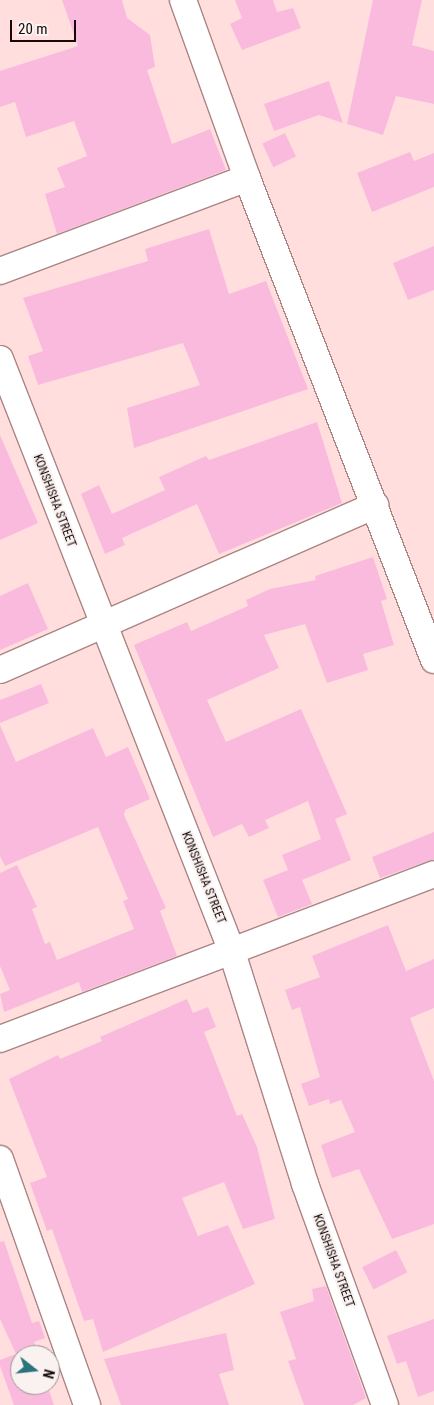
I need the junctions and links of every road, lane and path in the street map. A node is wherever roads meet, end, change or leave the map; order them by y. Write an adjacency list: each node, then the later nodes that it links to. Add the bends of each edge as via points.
1 (183, 0): 2 (street)
2 (247, 178): 3 (street); 5 (street)
3 (0, 271)
4 (0, 359): 6 (street, KONSHISHA STREET)
5 (375, 505): 6 (street); 7 (street)
6 (102, 627): 8 (street); 10 (street, KONSHISHA STREET)
7 (434, 660)
8 (0, 670)
9 (434, 874): 10 (street)
10 (232, 949): 11 (street); 14 (street, KONSHISHA STREET, via 305,1184)
11 (0, 1039)
12 (0, 1159): 13 (street)
13 (87, 1405)
14 (385, 1405)

